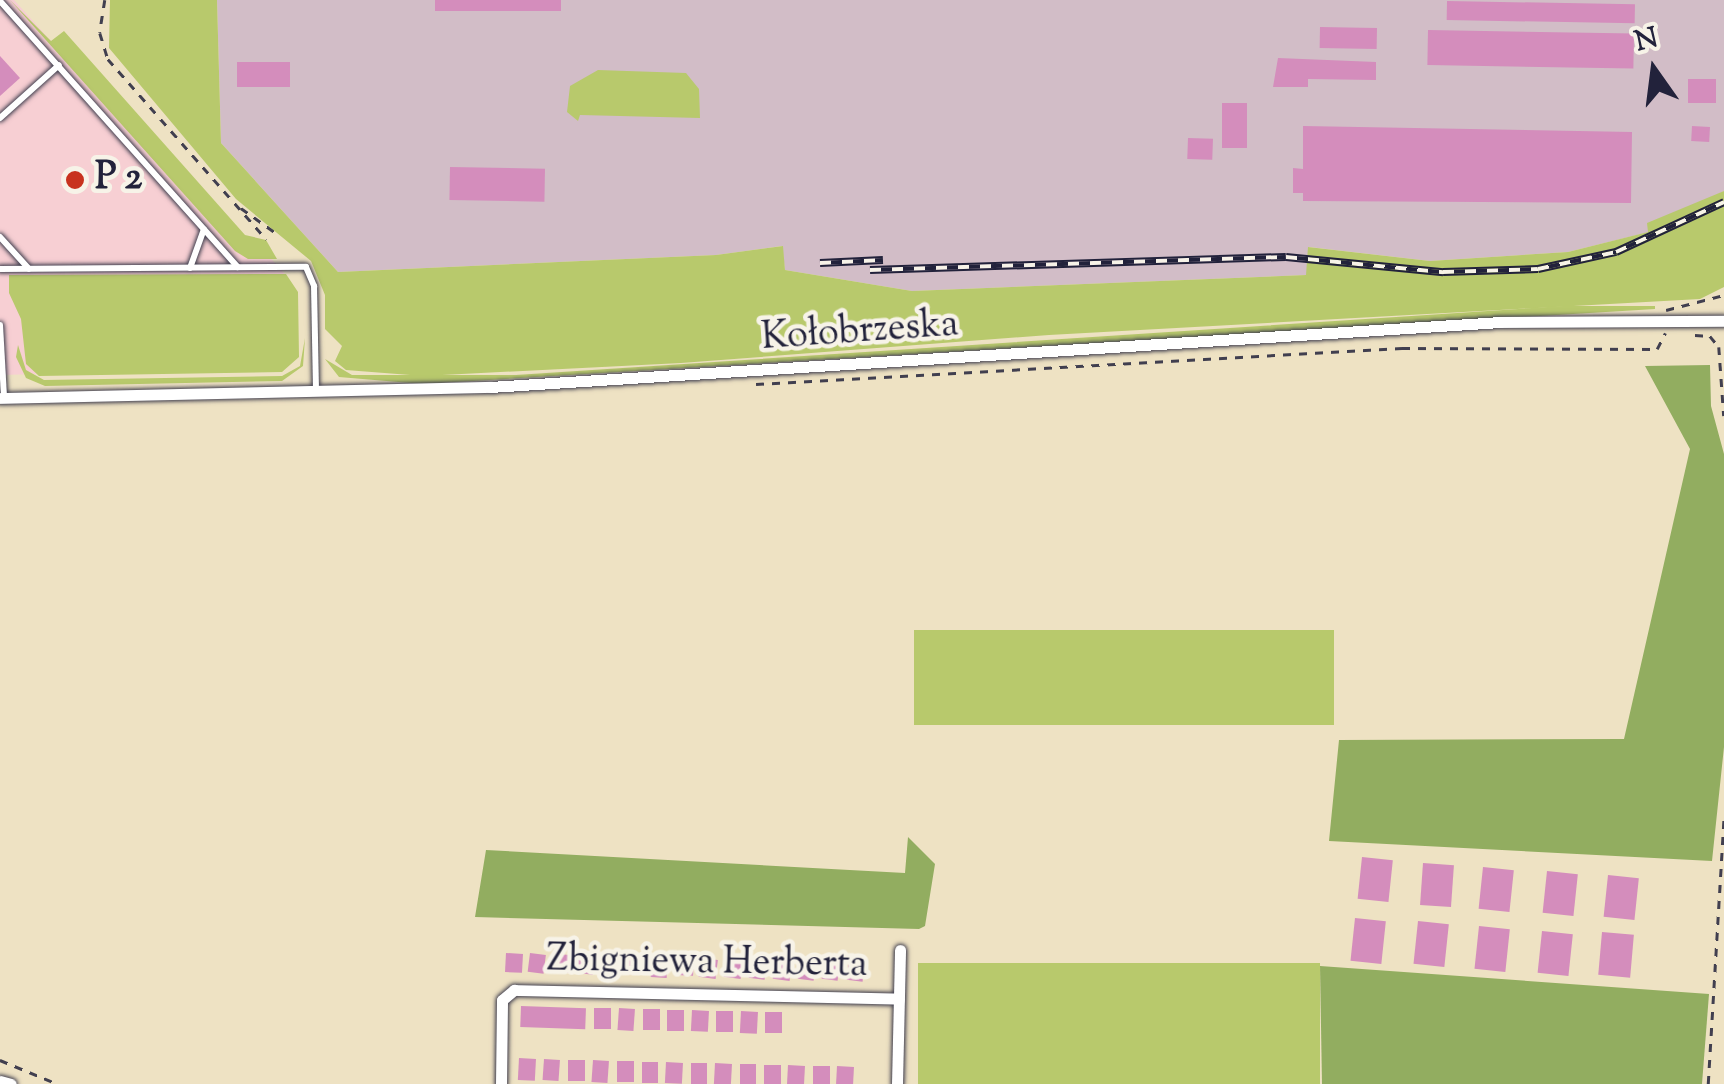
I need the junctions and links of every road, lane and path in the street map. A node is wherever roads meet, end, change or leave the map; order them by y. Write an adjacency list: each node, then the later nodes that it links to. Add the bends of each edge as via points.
1 (104, 0): 5 (path, via 100,33 108,60)
2 (0, 1): 3 (lane)
3 (59, 66): 4 (lane); 6 (lane)
4 (0, 118)
5 (234, 203): 7 (path); 9 (path)
6 (204, 228): 11 (lane); 12 (lane)
7 (276, 234)
8 (0, 237): 13 (lane)
9 (266, 239)
10 (0, 268): 13 (lane)
11 (190, 268): 12 (lane); 13 (lane)
12 (239, 268): 21 (lane, via 306,267 314,286)
13 (29, 269)
14 (1724, 295): 15 (path)
15 (1666, 308)
16 (1724, 321): 21 (street, Kołobrzeska, via 1500,322 686,377)
17 (0, 325): 22 (lane)
18 (1665, 328): 20 (path, via 1657,349 1414,348)
19 (1684, 334): 23 (path, via 1713,338)
20 (740, 384)
21 (316, 390): 22 (street, Kołobrzeska)
22 (2, 398)
23 (1724, 416)
24 (1724, 815): 33 (path)
25 (900, 950): 26 (street)
26 (899, 998): 31 (street, Zbigniewa Herberta, via 514,990 502,1000); 32 (street)
27 (0, 1060): 30 (path)
28 (0, 1080): 29 (street)
29 (11, 1084)
30 (58, 1084)
31 (501, 1084)
32 (897, 1084)
33 (1708, 1084)

